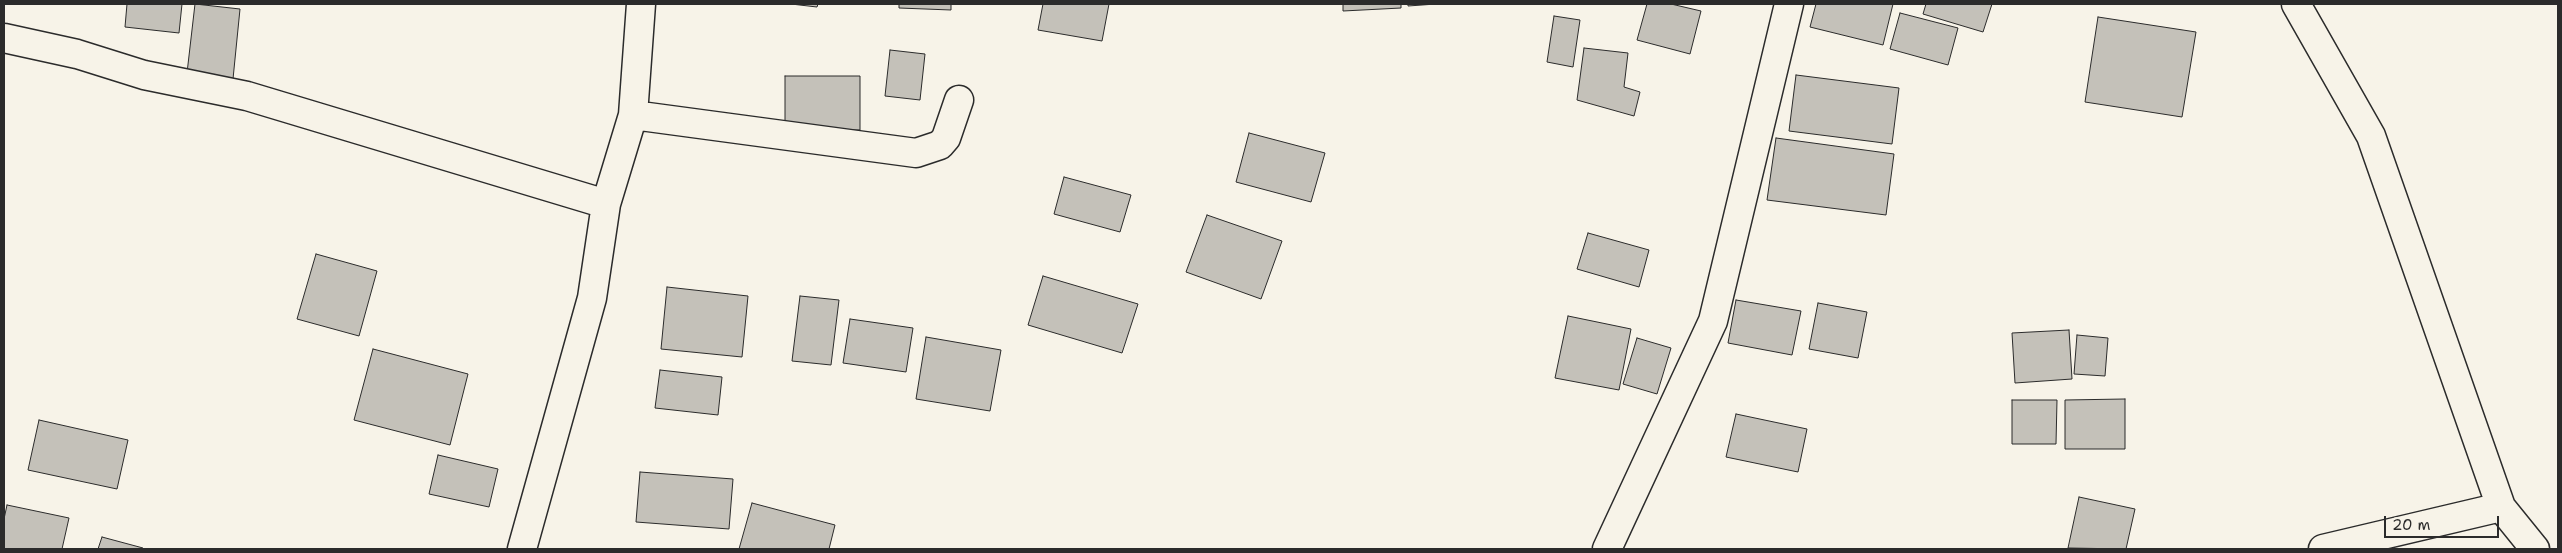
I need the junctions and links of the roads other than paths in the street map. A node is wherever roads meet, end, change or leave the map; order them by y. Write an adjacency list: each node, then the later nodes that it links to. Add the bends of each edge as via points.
1 (641, 4): 6 (street)
2 (1789, 4): 10 (street, via 1713,321)
3 (2296, 4): 8 (street, via 2371,136)
4 (4, 38): 7 (street, via 77,54 144,75 247,96)
5 (959, 100): 6 (street, via 946,138 940,145 916,153)
6 (633, 115): 7 (street)
7 (606, 204): 9 (street, via 592,298)
8 (2501, 507): 11 (street); 12 (street)
9 (522, 549)
10 (1607, 549)
11 (2323, 549)
12 (2535, 549)

